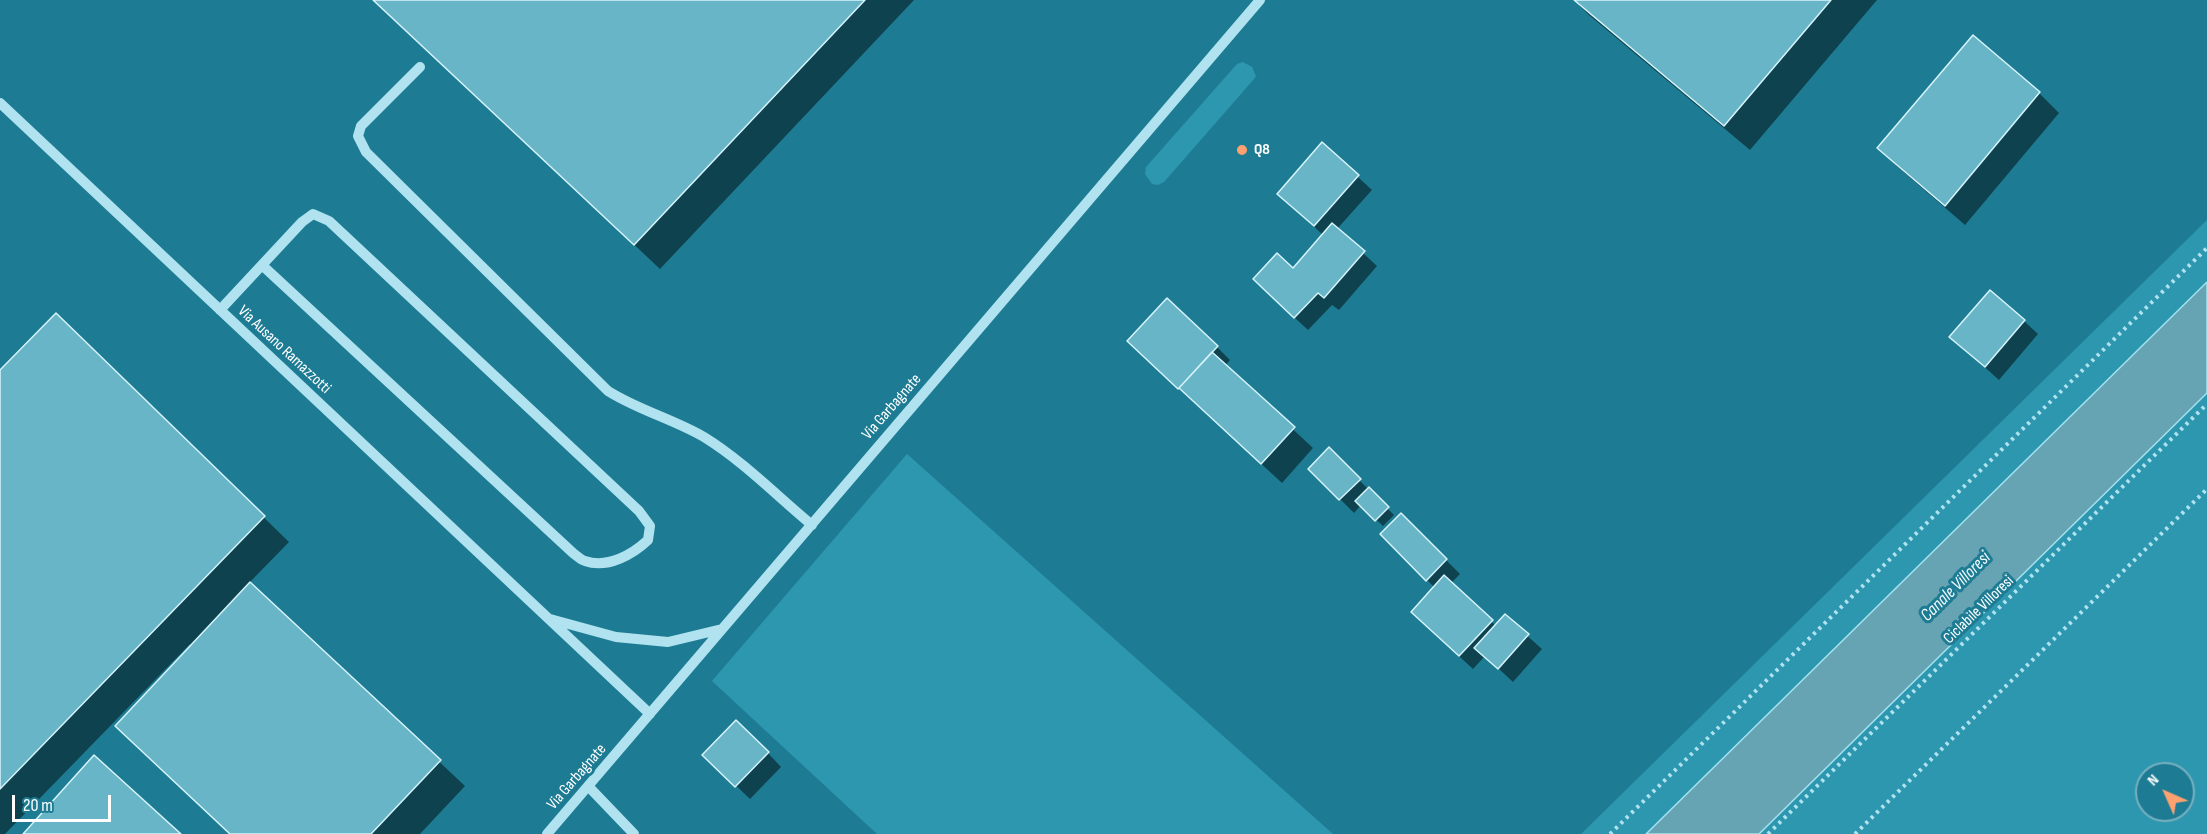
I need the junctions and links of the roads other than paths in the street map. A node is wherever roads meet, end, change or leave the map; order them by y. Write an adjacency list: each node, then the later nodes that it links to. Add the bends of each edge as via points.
1 (1260, 0): 6 (street, Via Garbagnate)
2 (420, 67): 6 (street, via 361,126 358,136 366,152 608,391 720,448)
3 (0, 103): 5 (street, Via Ausano Ramazzotti)
4 (263, 266): 4 (street, via 573,553 598,563 636,552 648,540 650,526 639,511 329,221 314,214 302,222); 5 (street)
5 (220, 310): 7 (street, Via Ausano Ramazzotti)
6 (812, 525): 8 (street, Via Garbagnate)
7 (547, 618): 8 (street, Via Ausano Ramazzotti, via 616,638 668,642); 9 (street, Via Ausano Ramazzotti)
8 (723, 629): 9 (street, Via Garbagnate)
9 (651, 714): 10 (street, Via Garbagnate)
10 (588, 786): 11 (street, Via Garbagnate); 12 (street)
11 (548, 834)
12 (634, 834)

